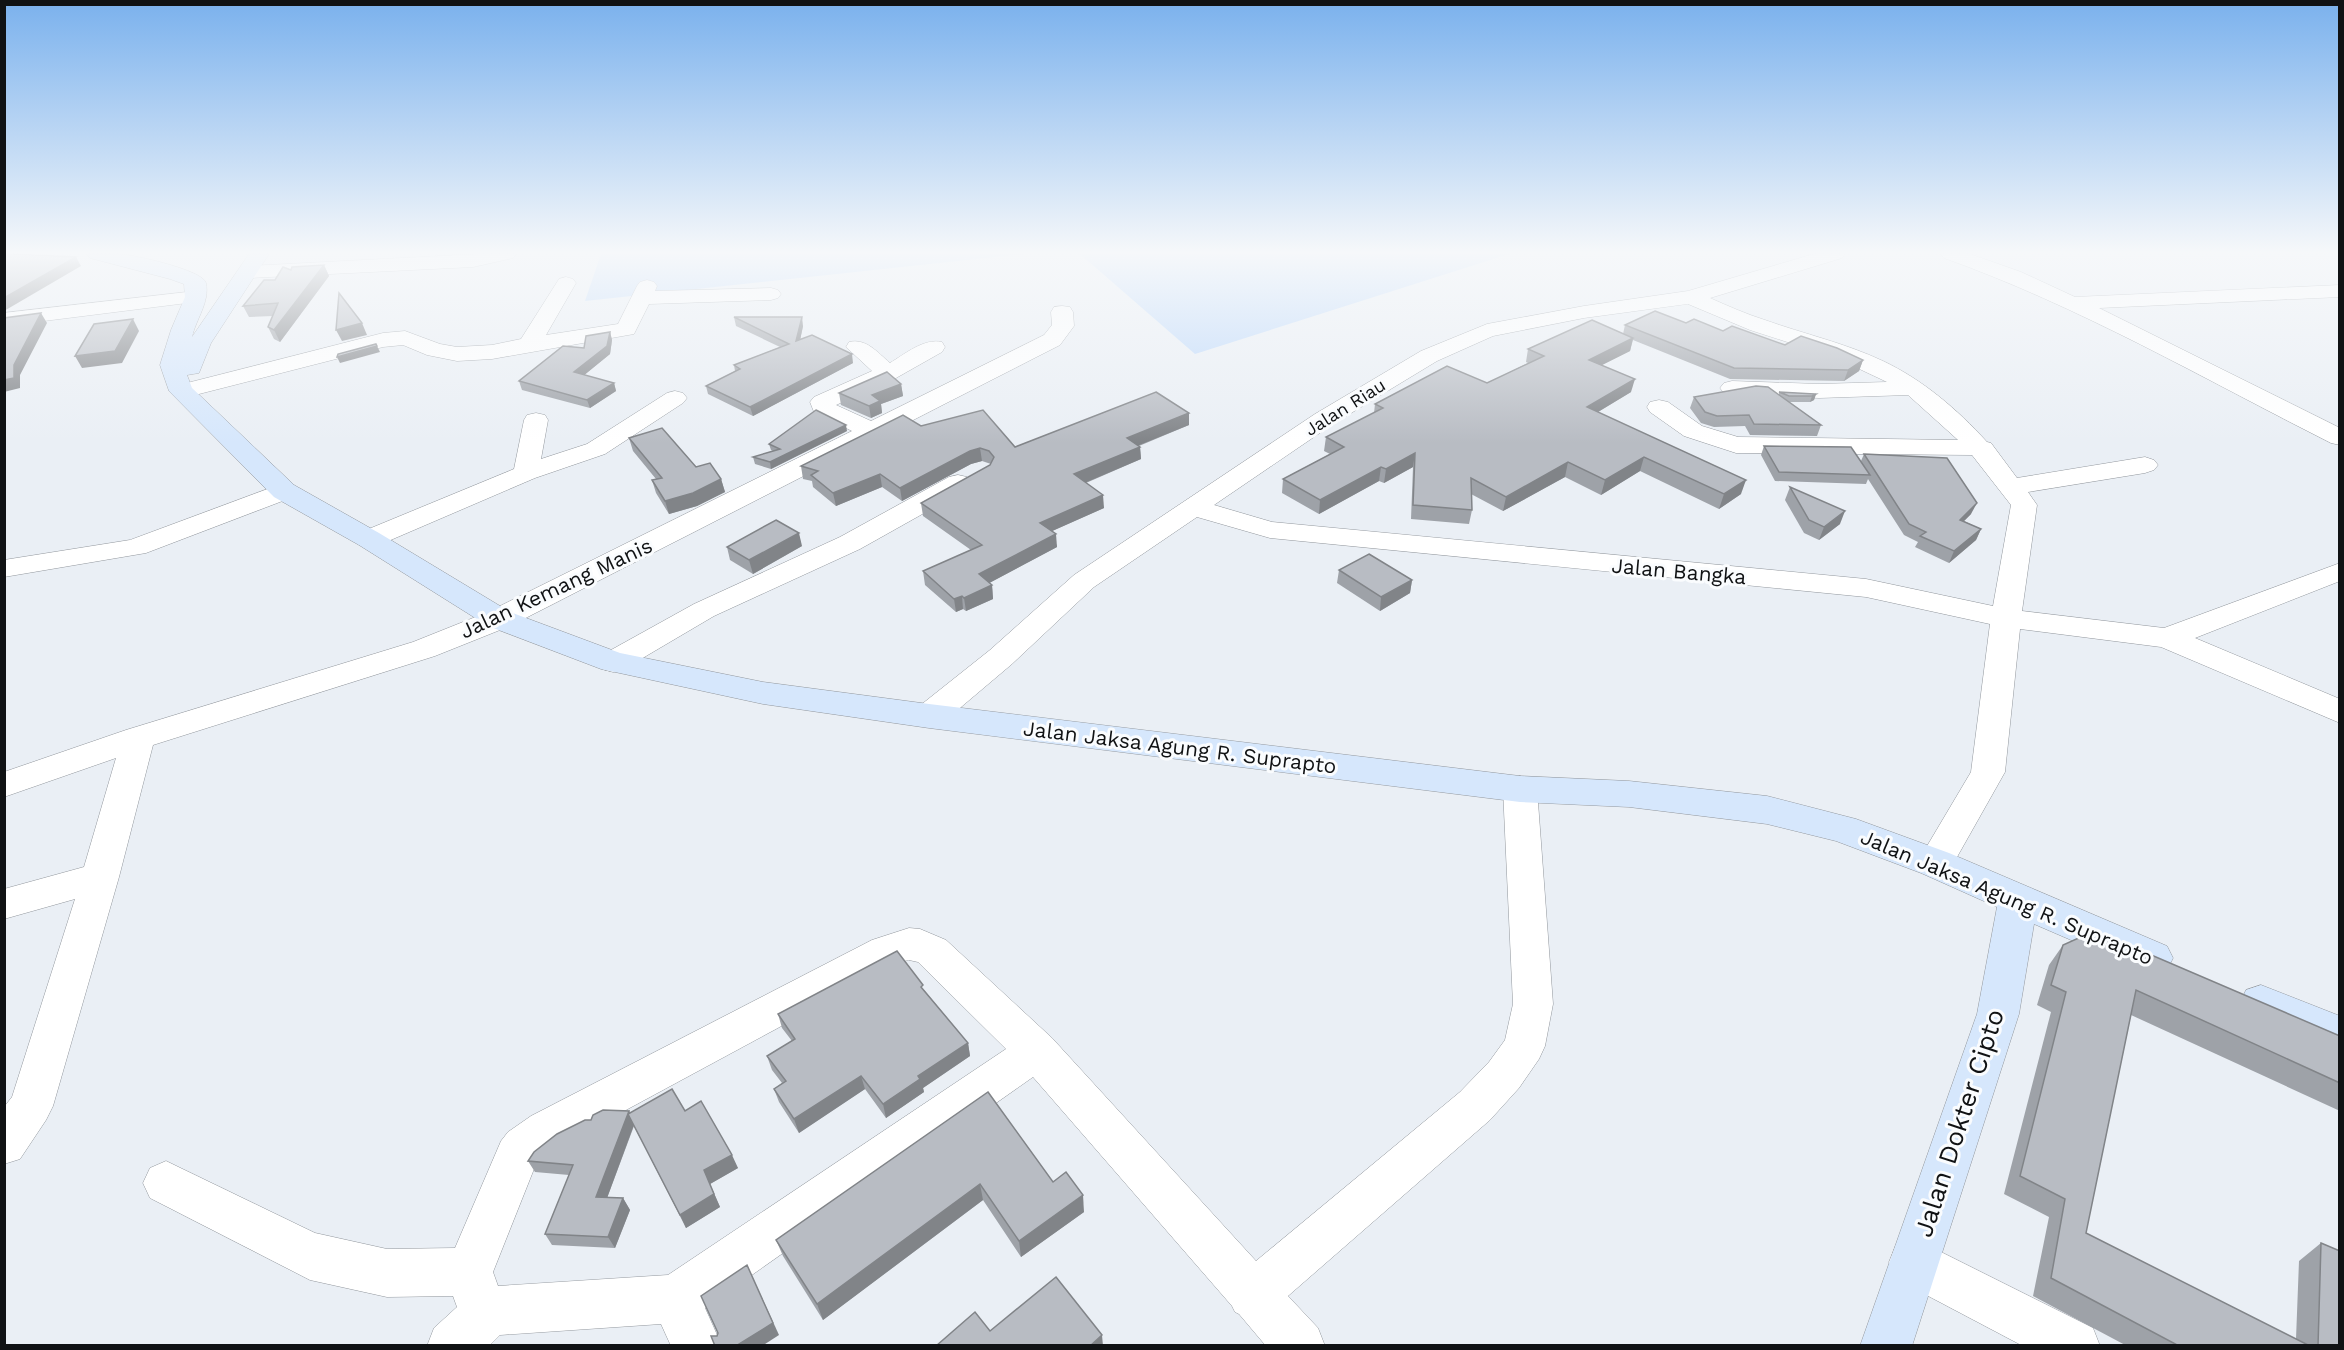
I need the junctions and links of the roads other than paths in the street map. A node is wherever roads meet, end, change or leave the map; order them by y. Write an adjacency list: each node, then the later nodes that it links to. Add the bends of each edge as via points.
1 (30, 317): 10 (street)
2 (191, 317): 18 (main road, Jalan Jaksa Agung R. Suprapto, via 182,330 172,365 181,391)
3 (208, 317): 18 (main road, via 189,365)
4 (546, 317): 11 (street)
5 (632, 317): 11 (street, via 626,329)
6 (1062, 317): 21 (street, Jalan Kemang Manis, via 1062,326 1052,340)
7 (1558, 317): 29 (street, Jalan Riau, via 1487,331 1429,356 1324,419)
8 (1740, 317): 16 (street, via 1855,357)
9 (2100, 317): 22 (street)
10 (4, 320)
11 (529, 344): 18 (street, via 456,354 405,338 383,340)
12 (857, 347): 14 (street)
13 (934, 347): 14 (street)
14 (888, 373): 21 (street, via 822,402 829,411)
15 (1732, 388): 16 (street)
16 (1914, 388): 23 (street)
17 (675, 398): 26 (street, via 596,449)
18 (198, 399): 28 (main road, Jalan Jaksa Agung R. Suprapto)
19 (1659, 407): 23 (street, via 1693,430 1736,445)
20 (536, 420): 26 (street)
21 (872, 430): 34 (street, Jalan Kemang Manis)
22 (2340, 438)
23 (1982, 448): 27 (street)
24 (2145, 465): 27 (street)
25 (981, 471): 36 (street, via 850,543 704,610)
26 (526, 473): 30 (street)
27 (2011, 487): 33 (street, via 2024,505)
28 (284, 491): 30 (main road, Jalan Jaksa Agung R. Suprapto); 31 (street, via 136,547)
29 (1191, 507): 33 (street, Jalan Bangka, via 1270,530 1866,588); 38 (street, Jalan Riau, via 1084,581)
30 (369, 539): 34 (main road, Jalan Jaksa Agung R. Suprapto)
31 (4, 569)
32 (2340, 571): 35 (street)
33 (2006, 618): 35 (street, Jalan Bangka); 42 (street, via 1988,772)
34 (499, 619): 36 (main road, Jalan Jaksa Agung R. Suprapto); 39 (street, Jalan Kemang Manis, via 424,649)
35 (2167, 638): 37 (street)
36 (613, 662): 38 (main road, Jalan Jaksa Agung R. Suprapto, via 763,693)
37 (2340, 712)
38 (929, 716): 41 (main road, Jalan Jaksa Agung R. Suprapto)
39 (138, 738): 40 (street, Jalan Kemang Manis); 43 (street)
40 (4, 785)
41 (1520, 789): 42 (main road, Jalan Jaksa Agung R. Suprapto, via 1629,794 1767,810 1843,829); 54 (street, via 1533,1004 1524,1046 1475,1106)
42 (1935, 863): 44 (main road, Jalan Jaksa Agung R. Suprapto)
43 (100, 878): 45 (street); 50 (street, via 31,1106)
44 (2018, 898): 46 (main road, Jalan Jaksa Agung R. Suprapto); 52 (main road, Jalan Dokter Cipto, via 1998,1014)
45 (4, 904)
46 (2176, 968)
47 (2231, 991): 48 (main road)
48 (2340, 1036)
49 (1037, 1051): 53 (street, via 932,951 911,943 898,945 534,1138 517,1156); 54 (street); 55 (street)
50 (4, 1144)
51 (166, 1183): 53 (street, via 310,1256)
52 (1913, 1262): 59 (main road, Jalan Dokter Cipto); 60 (street)
53 (479, 1291): 55 (street); 56 (street)
54 (1252, 1295): 58 (street)
55 (675, 1299): 57 (street)
56 (452, 1346)
57 (697, 1346)
58 (1300, 1346)
59 (1886, 1346)
60 (2075, 1346)

